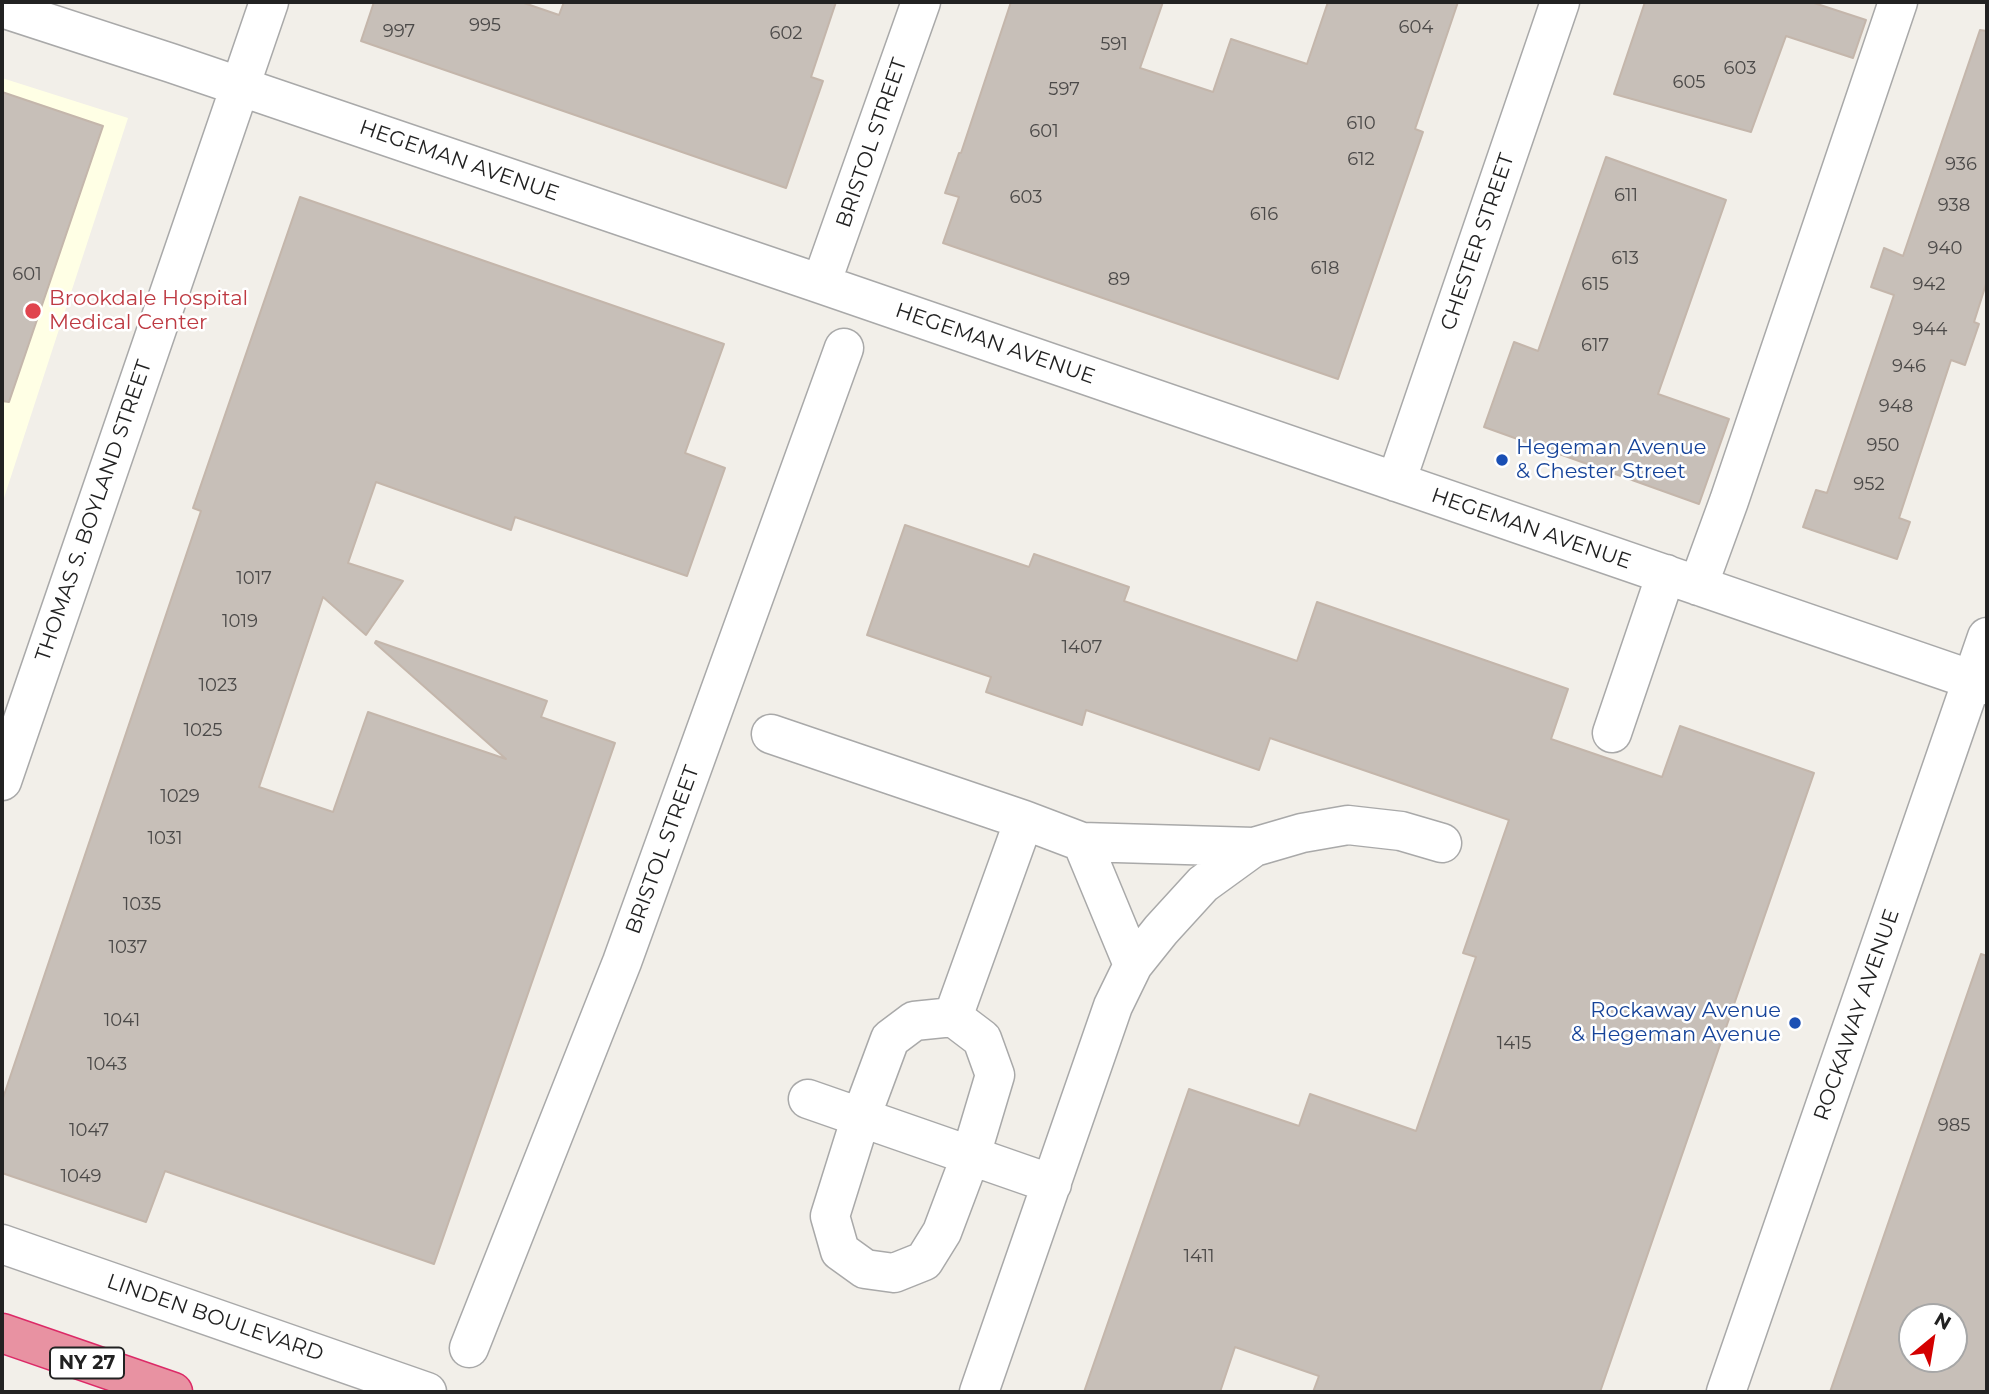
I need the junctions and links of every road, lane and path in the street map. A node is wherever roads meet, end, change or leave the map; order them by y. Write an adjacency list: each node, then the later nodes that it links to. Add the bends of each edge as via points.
1 (268, 2): 6 (street, THOMAS S. BOYLAND STREET)
2 (921, 2): 7 (street, BRISTOL STREET)
3 (1560, 2): 9 (street, CHESTER STREET)
4 (1898, 2): 10 (street, via 1733,488)
5 (2, 8): 6 (street, HEGEMAN AVENUE)
6 (240, 87): 7 (street, HEGEMAN AVENUE); 15 (street, THOMAS S. BOYLAND STREET)
7 (821, 284): 9 (street, HEGEMAN AVENUE)
8 (844, 348): 28 (street, BRISTOL STREET, via 622,962)
9 (1395, 482): 10 (street, HEGEMAN AVENUE)
10 (1682, 580): 12 (street, HEGEMAN AVENUE); 13 (street)
11 (1987, 637): 12 (street, ROCKAWAY AVENUE)
12 (1980, 682): 32 (street, ROCKAWAY AVENUE)
13 (1612, 733)
14 (772, 734): 16 (street)
15 (2, 781)
16 (1024, 820): 17 (street); 21 (street)
17 (1082, 842): 19 (street); 20 (street)
18 (1442, 843): 19 (street, via 1401,831 1348,825)
19 (1254, 847): 20 (street, via 1203,884)
20 (1133, 965): 25 (street, via 1113,1006)
21 (953, 1017): 23 (street, via 914,1021 890,1039); 24 (street, via 982,1039 995,1074)
22 (808, 1099): 23 (street)
23 (862, 1117): 24 (street); 24 (street, via 830,1216 840,1251 865,1269 894,1273 924,1261 942,1232)
24 (971, 1155): 25 (street)
25 (1052, 1184): 31 (street)
26 (2, 1244): 30 (street, LINDEN BOULEVARD)
27 (2, 1333): 29 (highway, NY 27)
28 (469, 1348)
29 (173, 1392)
30 (427, 1392)
31 (979, 1392)
32 (1726, 1392)

